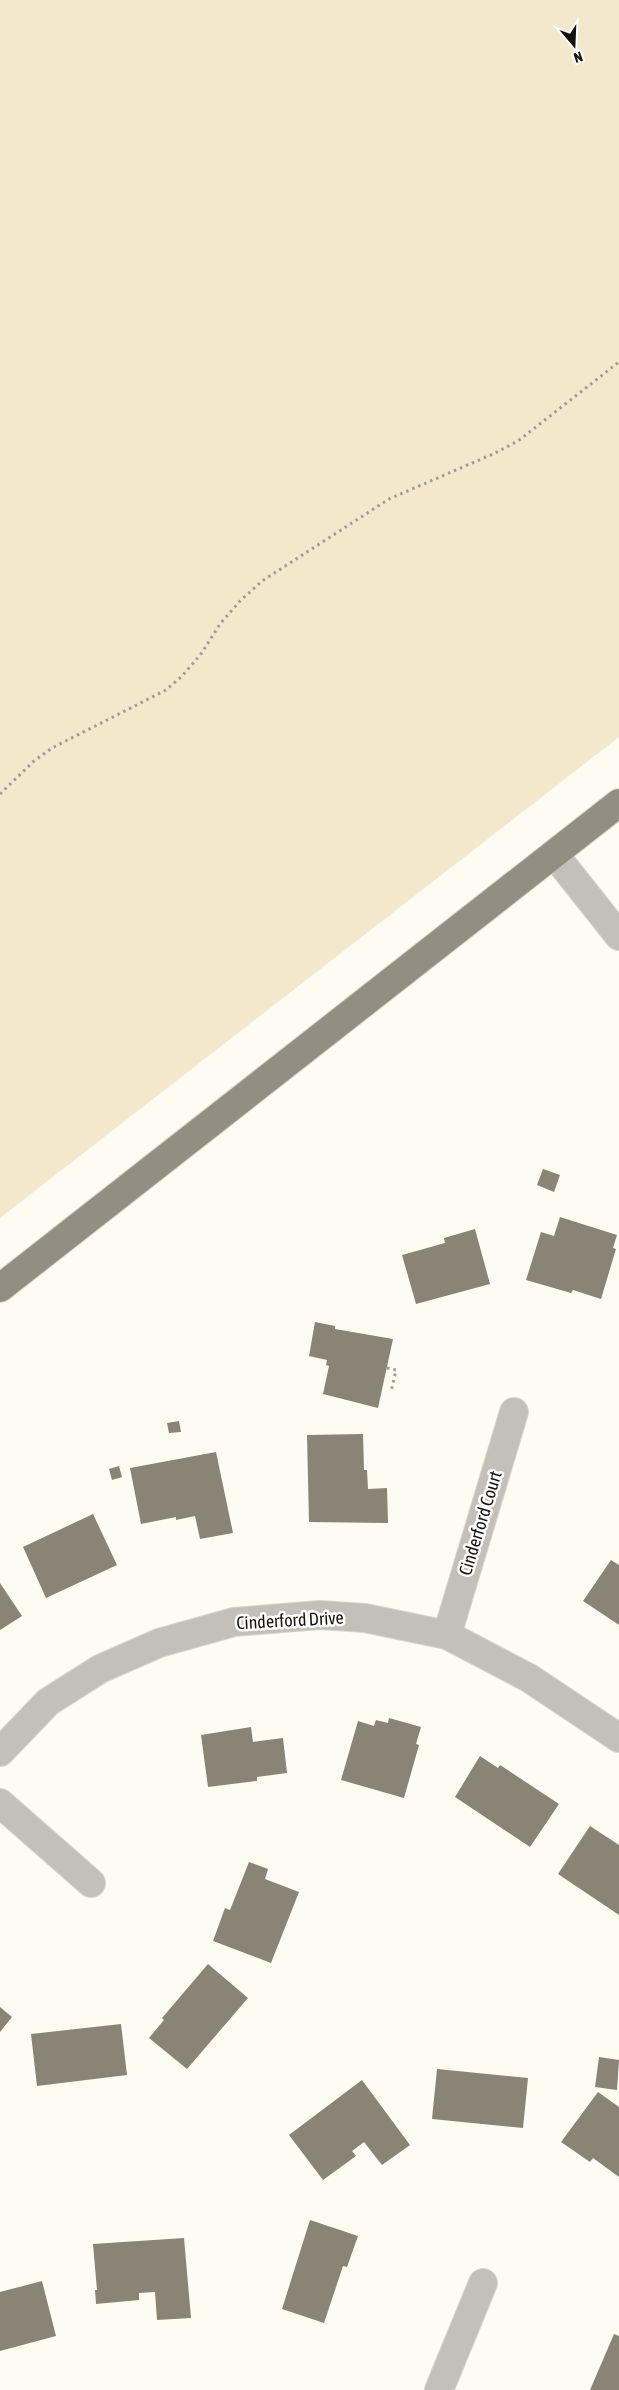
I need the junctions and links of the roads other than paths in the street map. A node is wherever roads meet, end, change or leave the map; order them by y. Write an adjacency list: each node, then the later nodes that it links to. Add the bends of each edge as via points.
1 (615, 813): 2 (main road)
2 (554, 854): 3 (street); 4 (main road)
3 (619, 936)
4 (0, 1288)
5 (514, 1412): 6 (street, Cinderford Court)
6 (447, 1634): 7 (street, Cinderford Drive, via 529,1678); 8 (street, Cinderford Drive, via 365,1618 320,1615 234,1622 159,1643 100,1669 48,1702)
7 (619, 1738)
8 (0, 1752)
9 (0, 1803): 10 (street)
10 (91, 1883)
11 (483, 2282): 12 (street)
12 (439, 2390)

